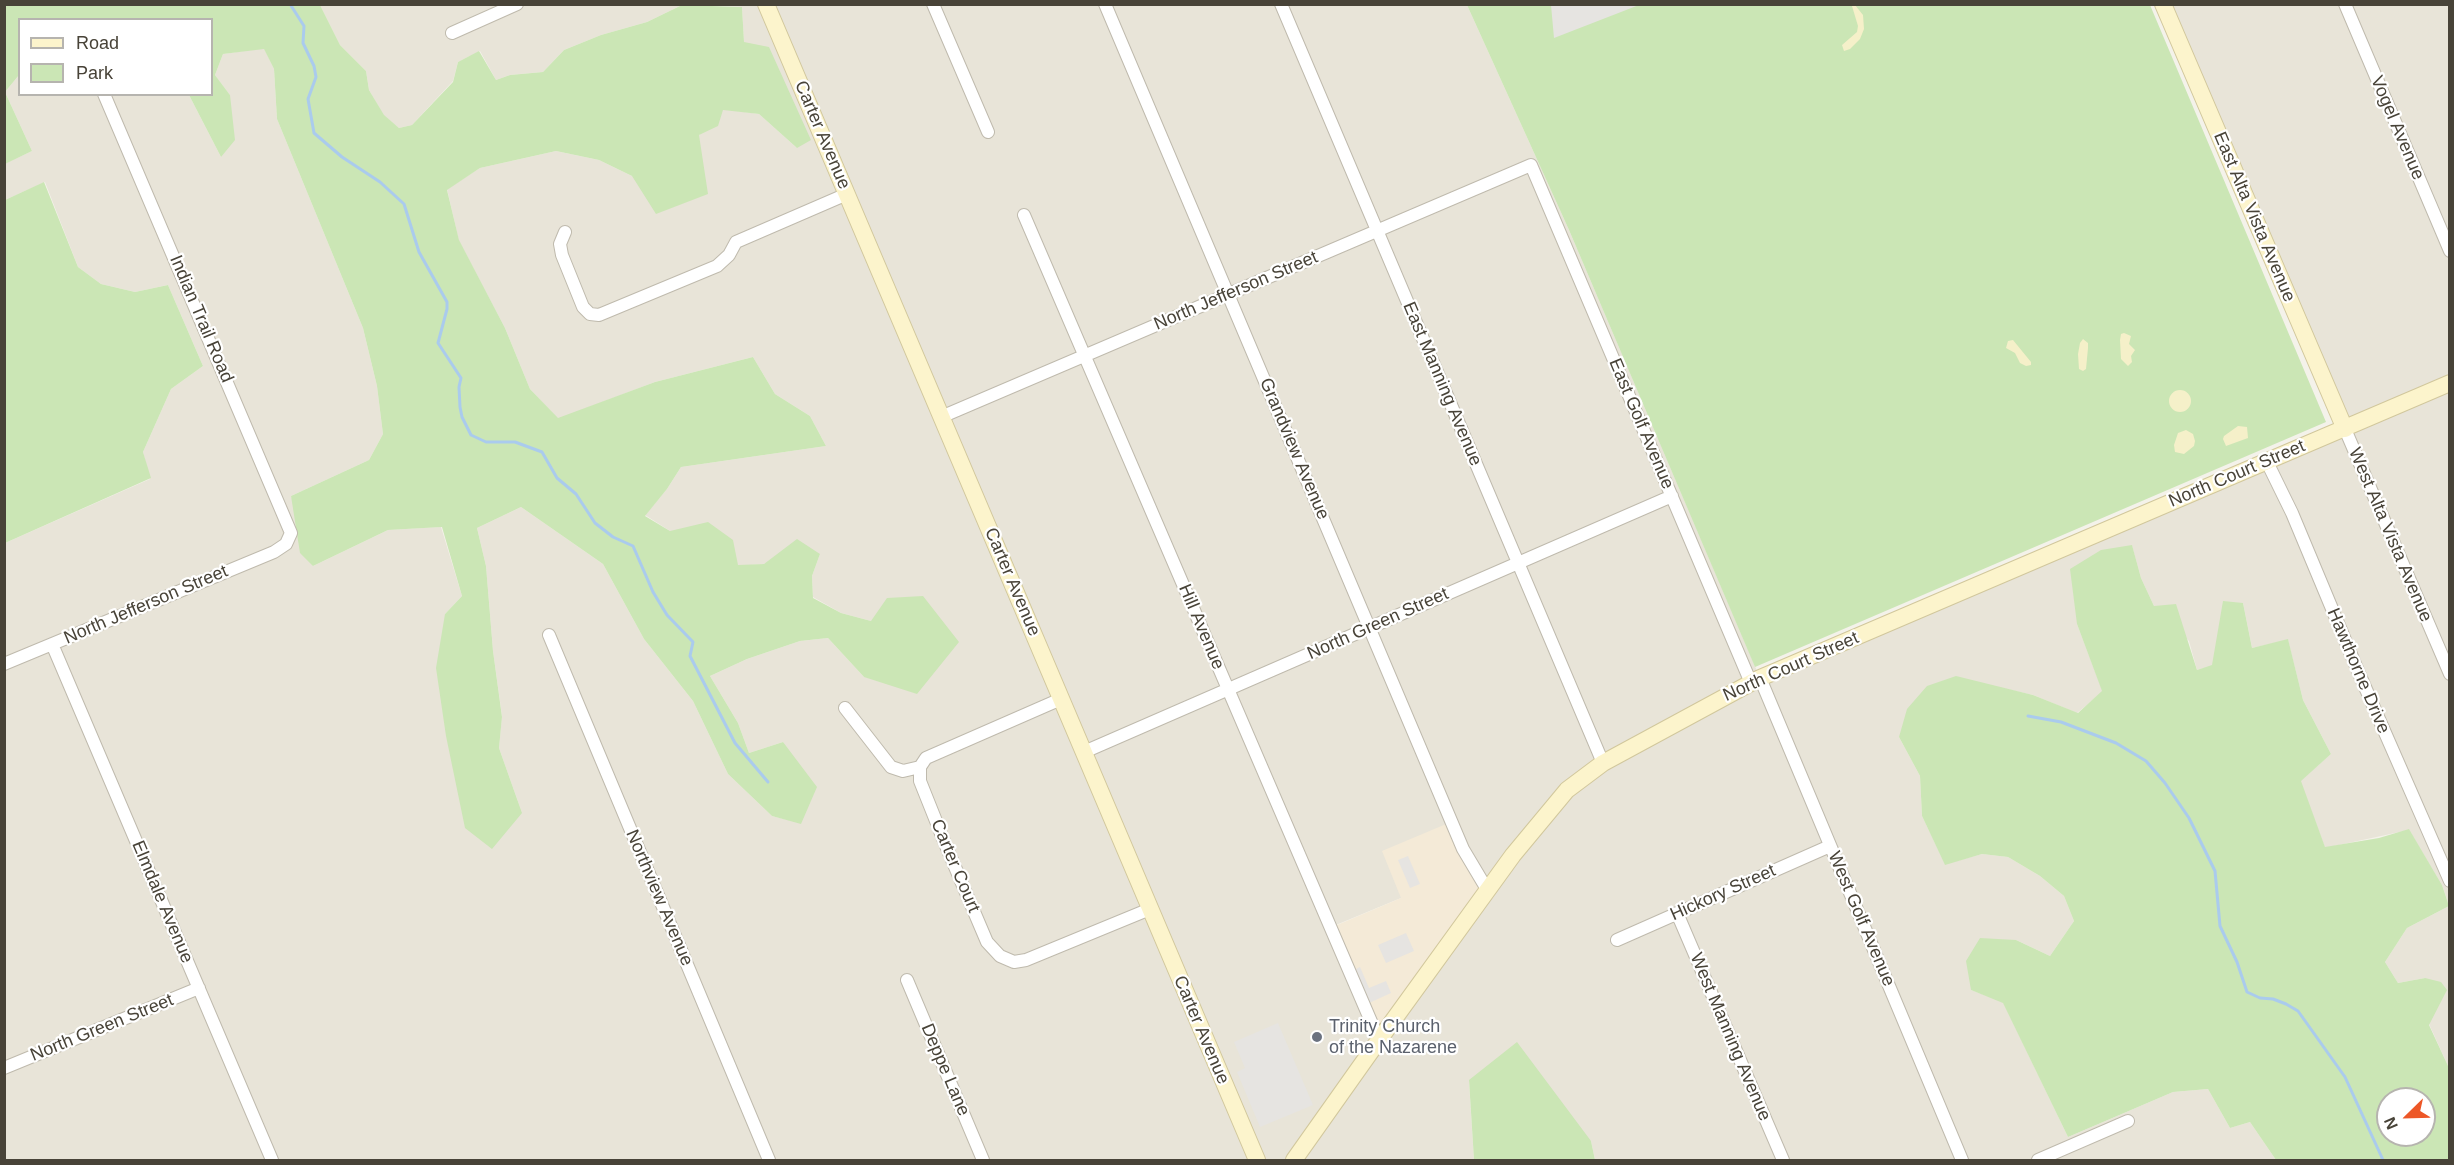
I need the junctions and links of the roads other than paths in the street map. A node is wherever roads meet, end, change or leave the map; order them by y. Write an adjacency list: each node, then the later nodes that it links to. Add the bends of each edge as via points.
1 (517, 4): 8 (street)
2 (766, 4): 12 (main road, Carter Avenue)
3 (933, 4): 10 (street)
4 (1105, 4): 17 (street, Grandview Avenue)
5 (1281, 4): 14 (street, East Manning Avenue)
6 (2163, 4): 21 (main road, East Alta Vista Avenue)
7 (2345, 4): 16 (street, Vogel Avenue)
8 (452, 33)
9 (105, 96): 24 (street, Indian Trail Road, via 285,514 291,533)
10 (988, 132)
11 (1531, 165): 14 (street, North Jefferson Street); 23 (street, East Golf Avenue)
12 (847, 194): 15 (street, via 736,242 717,266 599,315 590,314 583,307 562,255 560,244); 20 (main road, Carter Avenue)
13 (1024, 214): 18 (street, Hill Avenue)
14 (1377, 231): 17 (street, North Jefferson Street); 25 (street, East Manning Avenue)
15 (565, 232)
16 (2450, 251)
17 (1228, 295): 18 (street, North Jefferson Street); 26 (street, Grandview Avenue)
18 (1085, 356): 20 (street, North Jefferson Street); 32 (street, Hill Avenue)
19 (2450, 383): 21 (main road, North Court Street)
20 (941, 417): 33 (main road, Carter Avenue)
21 (2345, 429): 22 (main road, North Court Street); 30 (street, West Alta Vista Avenue)
22 (2267, 462): 31 (main road, North Court Street); 39 (street, Hawthorne Drive)
23 (1672, 496): 25 (street, North Green Street); 31 (street, East Golf Avenue)
24 (286, 544): 28 (street, North Jefferson Street)
25 (1519, 563): 26 (street, North Green Street); 36 (street, East Manning Avenue)
26 (1369, 628): 32 (street, North Green Street); 40 (street, Grandview Avenue, via 1463,849)
27 (549, 635): 50 (street, Northview Avenue)
28 (52, 644): 29 (street, North Jefferson Street); 45 (street, Elmdale Avenue)
29 (4, 664)
30 (2450, 674)
31 (1755, 680): 36 (main road, North Court Street); 38 (street, West Golf Avenue)
32 (1228, 690): 35 (street, North Green Street); 46 (street, Hill Avenue)
33 (1061, 699): 35 (main road, Carter Avenue); 37 (street, via 926,758)
34 (846, 708): 37 (street, via 891,767 903,771)
35 (1084, 753): 41 (main road, Carter Avenue)
36 (1603, 763): 40 (main road, North Court Street, via 1553,805)
37 (920, 767): 41 (street, Carter Court, via 920,780 944,841 987,942 1000,956 1014,962 1026,960)
38 (1830, 846): 42 (street, Hickory Street); 55 (street, West Golf Avenue)
39 (2450, 881)
40 (1488, 891): 46 (main road, North Court Street)
41 (1150, 909): 52 (main road, Carter Avenue)
42 (1677, 913): 43 (street, Hickory Street); 54 (street, West Manning Avenue)
43 (1617, 940)
44 (907, 980): 51 (street, Deppe Lane)
45 (199, 988): 47 (street, North Green Street); 49 (street, Elmdale Avenue)
46 (1378, 1040): 53 (main road, North Court Street)
47 (4, 1068)
48 (2128, 1121): 56 (street)
49 (272, 1161)
50 (769, 1161)
51 (983, 1161)
52 (1257, 1161)
53 (1294, 1161)
54 (1783, 1161)
55 (1962, 1161)
56 (2038, 1161)

